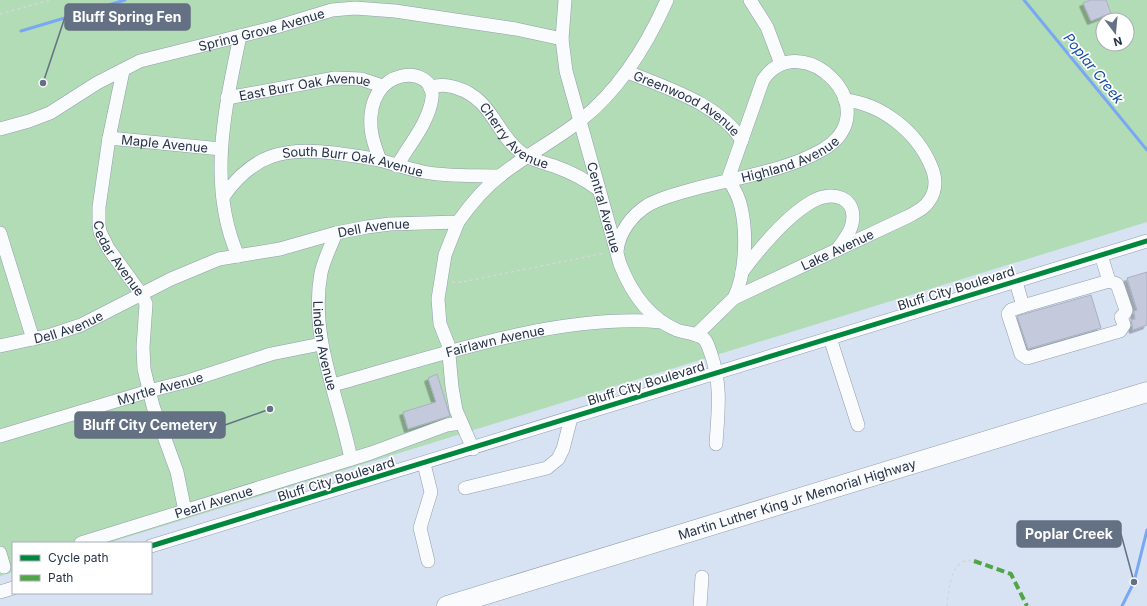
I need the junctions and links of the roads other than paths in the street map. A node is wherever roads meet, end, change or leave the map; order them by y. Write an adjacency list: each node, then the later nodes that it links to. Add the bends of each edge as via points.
1 (565, 0): 5 (street, Central Avenue)
2 (667, 0): 8 (street)
3 (750, 0): 6 (street, via 767,27)
4 (240, 36): 5 (street, Spring Grove Avenue, via 332,10 355,8 395,11 516,29); 7 (street, Spring Grove Avenue, via 152,57); 11 (street)
5 (562, 39): 13 (street, Central Avenue, via 566,71)
6 (781, 64): 12 (street, Highland Avenue, via 798,62 822,69 834,80); 16 (street, Highland Avenue, via 763,80)
7 (123, 71): 14 (street, Spring Grove Avenue, via 97,83 50,113); 15 (street, Cedar Avenue)
8 (628, 72): 13 (street, via 603,101); 16 (street, Greenwood Avenue, via 712,110)
9 (382, 86): 10 (street, via 394,78 408,75 421,79); 11 (street, East Burr Oak Avenue, via 361,79 335,78); 19 (street, via 373,106 370,126)
10 (430, 88): 18 (street, Cherry Avenue, via 449,85 478,98 509,140); 20 (street, via 432,99 427,115)
11 (227, 98): 17 (street)
12 (845, 100): 22 (street, Highland Avenue, via 847,116 843,130 822,150 791,164); 29 (street, Lake Avenue, via 872,108 906,129 930,162 935,179 930,200 920,210)
13 (580, 121): 18 (street); 23 (street, Central Avenue)
14 (0, 129)
15 (109, 138): 17 (street, Maple Avenue); 36 (street, Cedar Avenue, via 99,207 100,232 116,260)
16 (742, 140): 22 (street, Highland Avenue)
17 (221, 149): 24 (street)
18 (528, 157): 21 (street); 23 (street, Cherry Avenue, via 585,179)
19 (380, 160): 20 (street, South Burr Oak Avenue); 24 (street, South Burr Oak Avenue, via 312,150 281,152 262,159 246,171)
20 (397, 166): 21 (street, South Burr Oak Avenue, via 439,174)
21 (500, 176): 25 (street, via 479,196)
22 (728, 179): 30 (street, Highland Avenue, via 674,194 648,206 627,225 618,242); 33 (street, via 738,198 743,222)
23 (599, 190): 30 (street, Central Avenue)
24 (223, 197): 32 (street, via 227,228)
25 (458, 222): 27 (street, Dell Avenue, via 390,224); 45 (street, via 449,242 439,280 438,312)
26 (0, 233): 42 (street)
27 (336, 233): 32 (street, Dell Avenue, via 280,249); 43 (street, Linden Avenue, via 320,278)
28 (1147, 241): 31 (street, Bluff City Boulevard)
29 (837, 250): 33 (street, via 850,230 853,218 846,201 836,195 829,195 813,201 795,215 776,232); 37 (street, Lake Avenue)
30 (617, 251): 39 (street, Central Avenue, via 630,286 644,306)
31 (1101, 255): 34 (street); 35 (street, Bluff City Boulevard)
32 (238, 256): 36 (street, Dell Avenue, via 220,259 188,271)
33 (742, 272): 37 (street)
34 (1109, 281): 38 (street); 38 (street, via 1117,284 1126,310 1121,317 1124,326 1120,331 1027,358 1021,354 1008,314 1011,310)
35 (1016, 282): 38 (street); 41 (street, Bluff City Boulevard)
36 (142, 295): 42 (street, Dell Avenue, via 81,325); 48 (street, Cedar Avenue, via 147,310 143,356)
37 (734, 298): 40 (street)
38 (1023, 306)
39 (662, 322): 40 (street, Central Avenue, via 677,330); 45 (street, Fairlawn Avenue, via 628,321 569,326)
40 (696, 335): 46 (street, via 707,343)
41 (830, 338): 46 (street, Bluff City Boulevard); 53 (street)
42 (33, 339): 44 (street, Dell Avenue)
43 (321, 344): 47 (street, Linden Avenue); 48 (street, Myrtle Avenue, via 271,354)
44 (0, 346)
45 (449, 352): 47 (street, Fairlawn Avenue); 52 (street, via 453,393)
46 (718, 373): 51 (street, Bluff City Boulevard); 55 (street)
47 (333, 386): 57 (street, Linden Avenue)
48 (149, 391): 54 (street, Myrtle Avenue); 60 (street, Cedar Avenue, via 175,467)
49 (1147, 392): 69 (highway, Martin Luther King Jr Memorial Highway)
50 (1147, 405): 70 (highway, Martin Luther King Jr Memorial Highway)
51 (571, 418): 56 (street, Bluff City Boulevard); 59 (street, via 558,460 547,468)
52 (460, 422): 56 (street); 57 (street, Pearl Avenue, via 439,427)
53 (858, 425)
54 (0, 436)
55 (716, 444)
56 (473, 449): 58 (street, Bluff City Boulevard)
57 (351, 459): 60 (street, Pearl Avenue)
58 (424, 464): 62 (street, Bluff City Boulevard); 64 (street, via 431,492 420,528)
59 (465, 488)
60 (185, 511): 61 (street, Pearl Avenue)
61 (85, 542)
62 (152, 546)
63 (0, 553): 65 (street)
64 (428, 561)
65 (6, 566)
66 (702, 577): 71 (street)
67 (12, 588): 68 (street)
68 (0, 592)
69 (447, 606)
70 (484, 606)
71 (700, 606)

